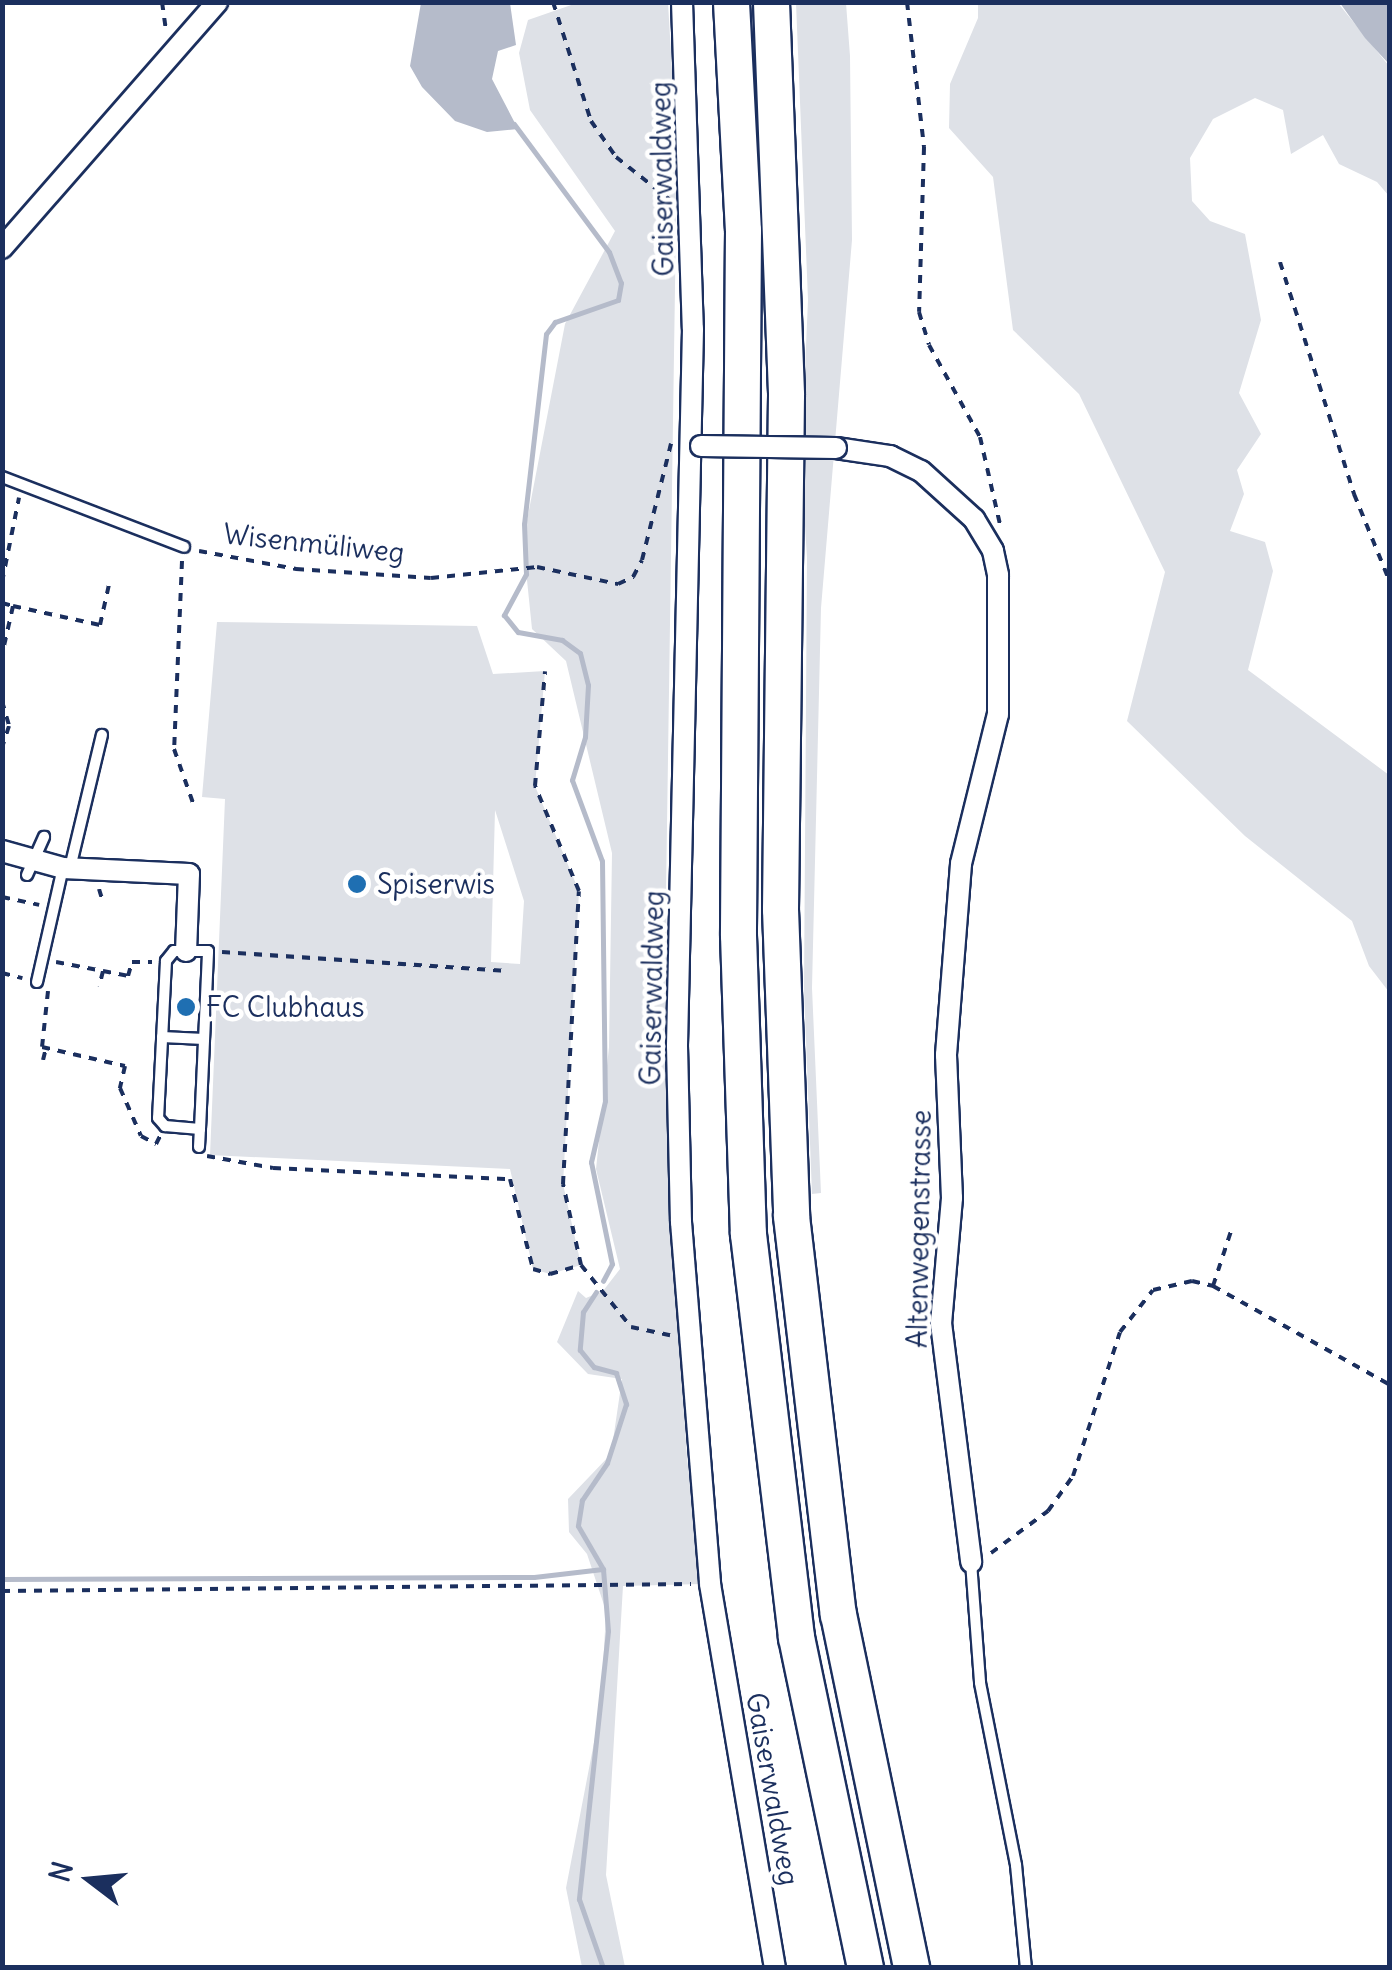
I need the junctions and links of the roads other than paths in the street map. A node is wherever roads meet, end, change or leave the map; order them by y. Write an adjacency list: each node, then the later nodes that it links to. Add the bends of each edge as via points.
1 (217, 2): 5 (street)
2 (682, 2): 6 (street, Gaiserwaldweg)
3 (731, 2): 22 (highway, via 744,334 738,952 748,1234 796,1637)
4 (771, 2): 23 (highway, via 786,396 780,909 791,1216 838,1614)
5 (2, 248)
6 (694, 444): 20 (street, Altenwegenstrasse, bridge, via 890,456 921,471 974,520 994,551 1000,693 961,864 946,1055 952,1198 942,1323); 21 (street, Gaiserwaldweg, via 677,1046 689,1339 710,1584)
7 (2, 477): 8 (lane, Wisenmüliweg)
8 (184, 548)
9 (102, 735): 13 (lane)
10 (44, 837): 12 (lane)
11 (2, 852): 12 (street)
12 (29, 868): 13 (street)
13 (67, 868): 14 (street, via 189,874); 15 (lane)
14 (186, 951): 16 (lane, via 174,951 166,961); 17 (lane, via 208,950)
15 (37, 982)
16 (162, 1037): 17 (lane); 18 (lane, via 158,1118 165,1126)
17 (204, 1039): 18 (lane)
18 (200, 1128): 19 (lane)
19 (198, 1147)
20 (971, 1562): 24 (lane, Altenwegenstrasse, via 982,1694 1016,1866)
21 (776, 1968)
22 (865, 1968)
23 (911, 1968)
24 (1026, 1968)

